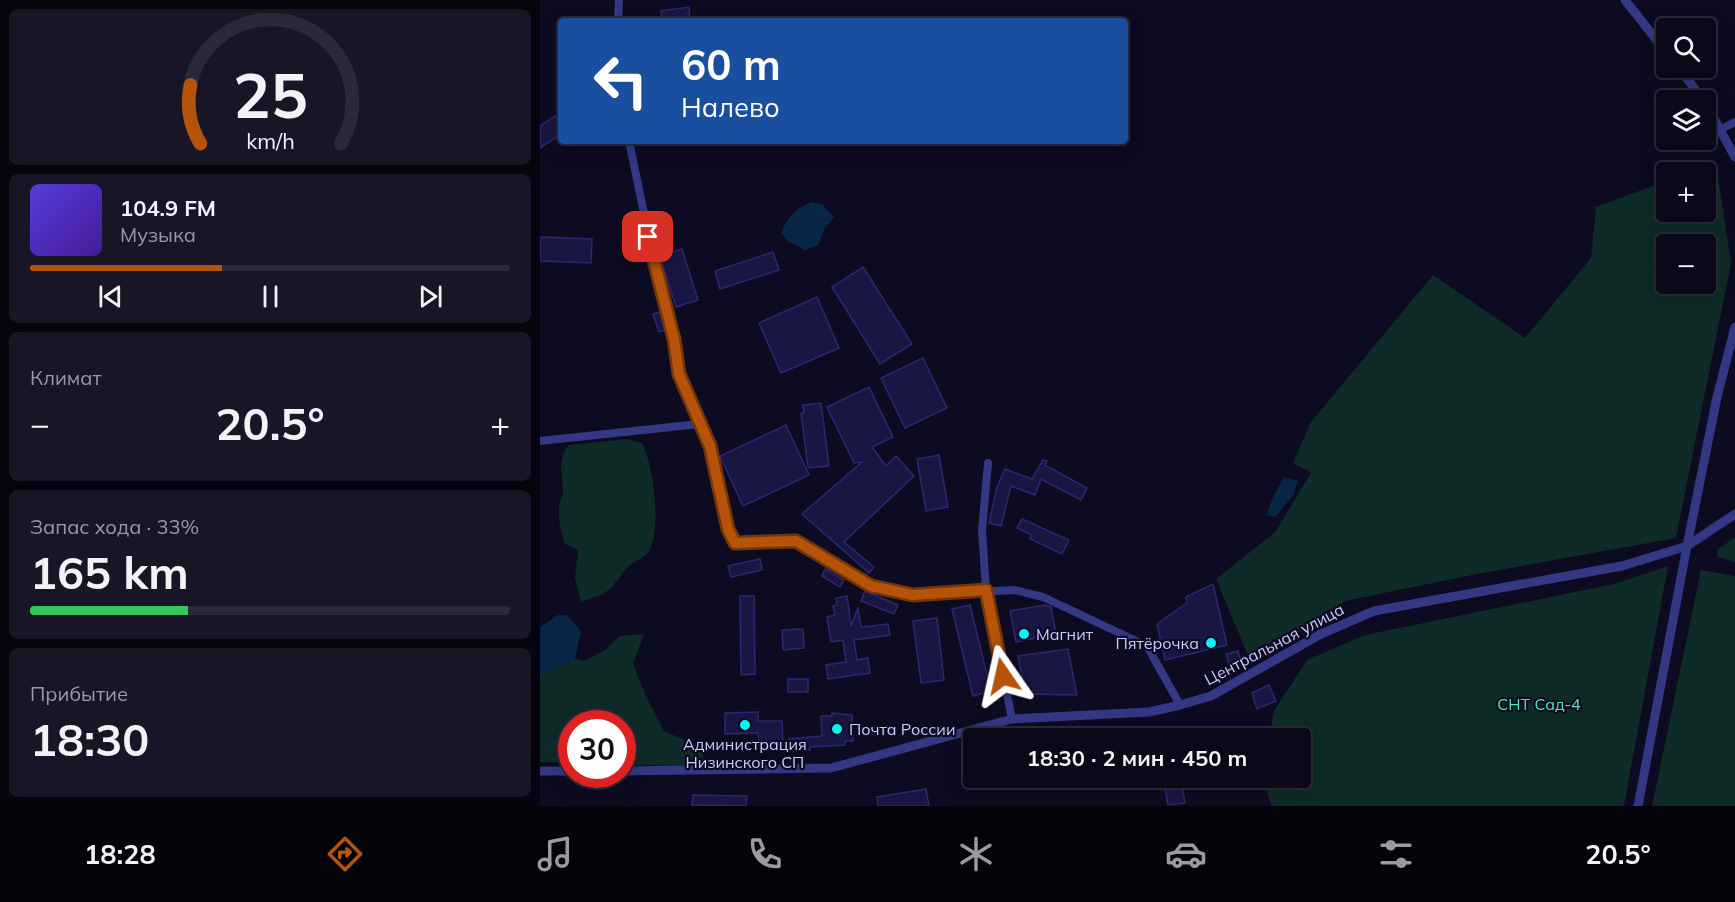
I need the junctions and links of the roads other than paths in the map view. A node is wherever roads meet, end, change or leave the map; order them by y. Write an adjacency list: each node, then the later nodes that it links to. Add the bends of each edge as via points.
1 (619, 0): 3 (street)
2 (1624, 0): 4 (street)
3 (618, 18)
4 (1656, 40)
5 (1686, 78): 6 (street)
6 (1695, 90)
7 (1716, 121): 9 (street)
8 (1735, 122): 9 (street)
9 (1721, 129): 11 (street)
10 (630, 144): 13 (street, via 679,374)
11 (1735, 157)
12 (1735, 327): 17 (street)
13 (699, 424): 14 (street); 18 (street, via 710,446 728,529 735,543 796,541 871,586 913,595)
14 (540, 441)
15 (988, 463): 18 (street, via 982,530)
16 (1735, 514): 17 (street, Центральная улица)
17 (1687, 546): 19 (street, Центральная улица, via 1575,576 1374,611 1321,634 1211,696); 24 (street)
18 (986, 589): 19 (street, via 1015,590 1043,597 1147,646); 20 (street)
19 (1180, 705): 20 (street, Центральная улица, via 1149,712)
20 (1012, 719): 23 (street, Центральная улица, via 831,768)
21 (540, 771): 22 (street)
22 (558, 771)
23 (636, 771)
24 (1638, 806)

